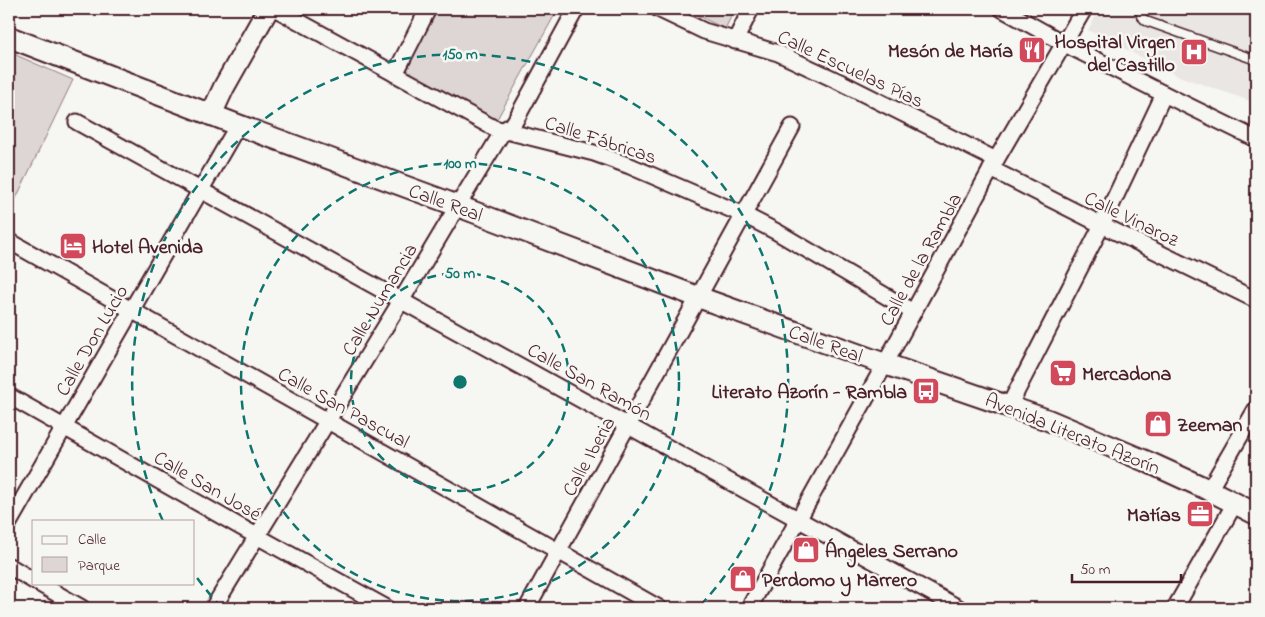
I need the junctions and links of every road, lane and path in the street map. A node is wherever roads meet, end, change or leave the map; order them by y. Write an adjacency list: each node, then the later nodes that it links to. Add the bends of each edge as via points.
1 (268, 9): 16 (main road)
2 (276, 9): 14 (street, Calle Fábricas)
3 (428, 9): 14 (street)
4 (576, 9): 20 (street, Calle Numancia, via 514,123)
5 (658, 9): 11 (street, Calle Escuelas Pías, via 704,31)
6 (751, 9): 11 (street)
7 (1002, 9): 12 (street)
8 (1084, 9): 12 (street, Calle de la Rambla)
9 (1140, 9): 13 (lane, via 1146,22)
10 (9, 37): 16 (main road, Calle Real)
11 (735, 41): 22 (street, Calle Escuelas Pías, via 784,56 849,86)
12 (1065, 44): 15 (street); 22 (street, Calle de la Rambla)
13 (1256, 60)
14 (395, 74): 20 (street, Calle Fábricas)
15 (1164, 94): 21 (street); 26 (street)
16 (211, 115): 18 (main road, Calle Real)
17 (77, 122): 23 (street, Calle San Ramón)
18 (238, 125): 23 (street, Calle Don Lucio); 24 (main road, Calle Real)
19 (792, 127): 25 (street, Calle Iberia)
20 (503, 131): 24 (street, Calle Numancia); 25 (street, Calle Fábricas, via 594,153)
21 (1256, 138)
22 (994, 165): 26 (street, Calle Vinaroz); 32 (street, Calle de la Rambla)
23 (200, 190): 30 (street, Calle San Ramón); 31 (street, Calle Don Lucio)
24 (457, 206): 28 (main road, Calle Real); 30 (street, Calle Numancia)
25 (744, 215): 28 (street, Calle Iberia); 32 (street, Calle Fábricas)
26 (1102, 226): 29 (street, Calle Vinaroz); 35 (street)
27 (9, 241): 31 (street, Calle San Pascual)
28 (698, 297): 33 (main road, Calle Real); 38 (street, Calle Iberia)
29 (1256, 300)
30 (401, 301): 37 (street, Calle Numancia); 38 (street, Calle San Ramón)
31 (131, 310): 37 (street, Calle San Pascual); 39 (street, Calle Don Lucio)
32 (913, 312): 33 (street, Calle de la Rambla)
33 (885, 364): 35 (main road, Avenida Literato Azorín); 43 (street, Calle de la Rambla)
34 (9, 396): 39 (street, Calle San José)
35 (1008, 406): 40 (main road, Avenida Literato Azorín, via 1099,441)
36 (1256, 409): 40 (street)
37 (328, 421): 45 (street, Calle Numancia); 46 (street, Calle San Pascual)
38 (628, 425): 43 (street, Calle San Ramón); 46 (street, Calle Iberia)
39 (64, 426): 44 (street, Calle Don Lucio); 45 (street, Calle San José)
40 (1209, 490): 41 (main road, Avenida Literato Azorín)
41 (1235, 503): 42 (main road, Avenida Literato Azorín); 57 (street)
42 (1256, 514)
43 (799, 518): 55 (street, Calle de la Rambla); 56 (street, Calle San Ramón)
44 (9, 523)
45 (257, 536): 51 (street, Calle Numancia); 52 (street, Calle San José)
46 (558, 551): 53 (street, Calle Iberia); 54 (street, Calle San Pascual)
47 (9, 566): 48 (street)
48 (32, 580)
49 (40, 584): 50 (street)
50 (82, 608)
51 (213, 608)
52 (387, 608)
53 (527, 608)
54 (659, 608)
55 (749, 608)
56 (960, 608)
57 (1175, 608)

